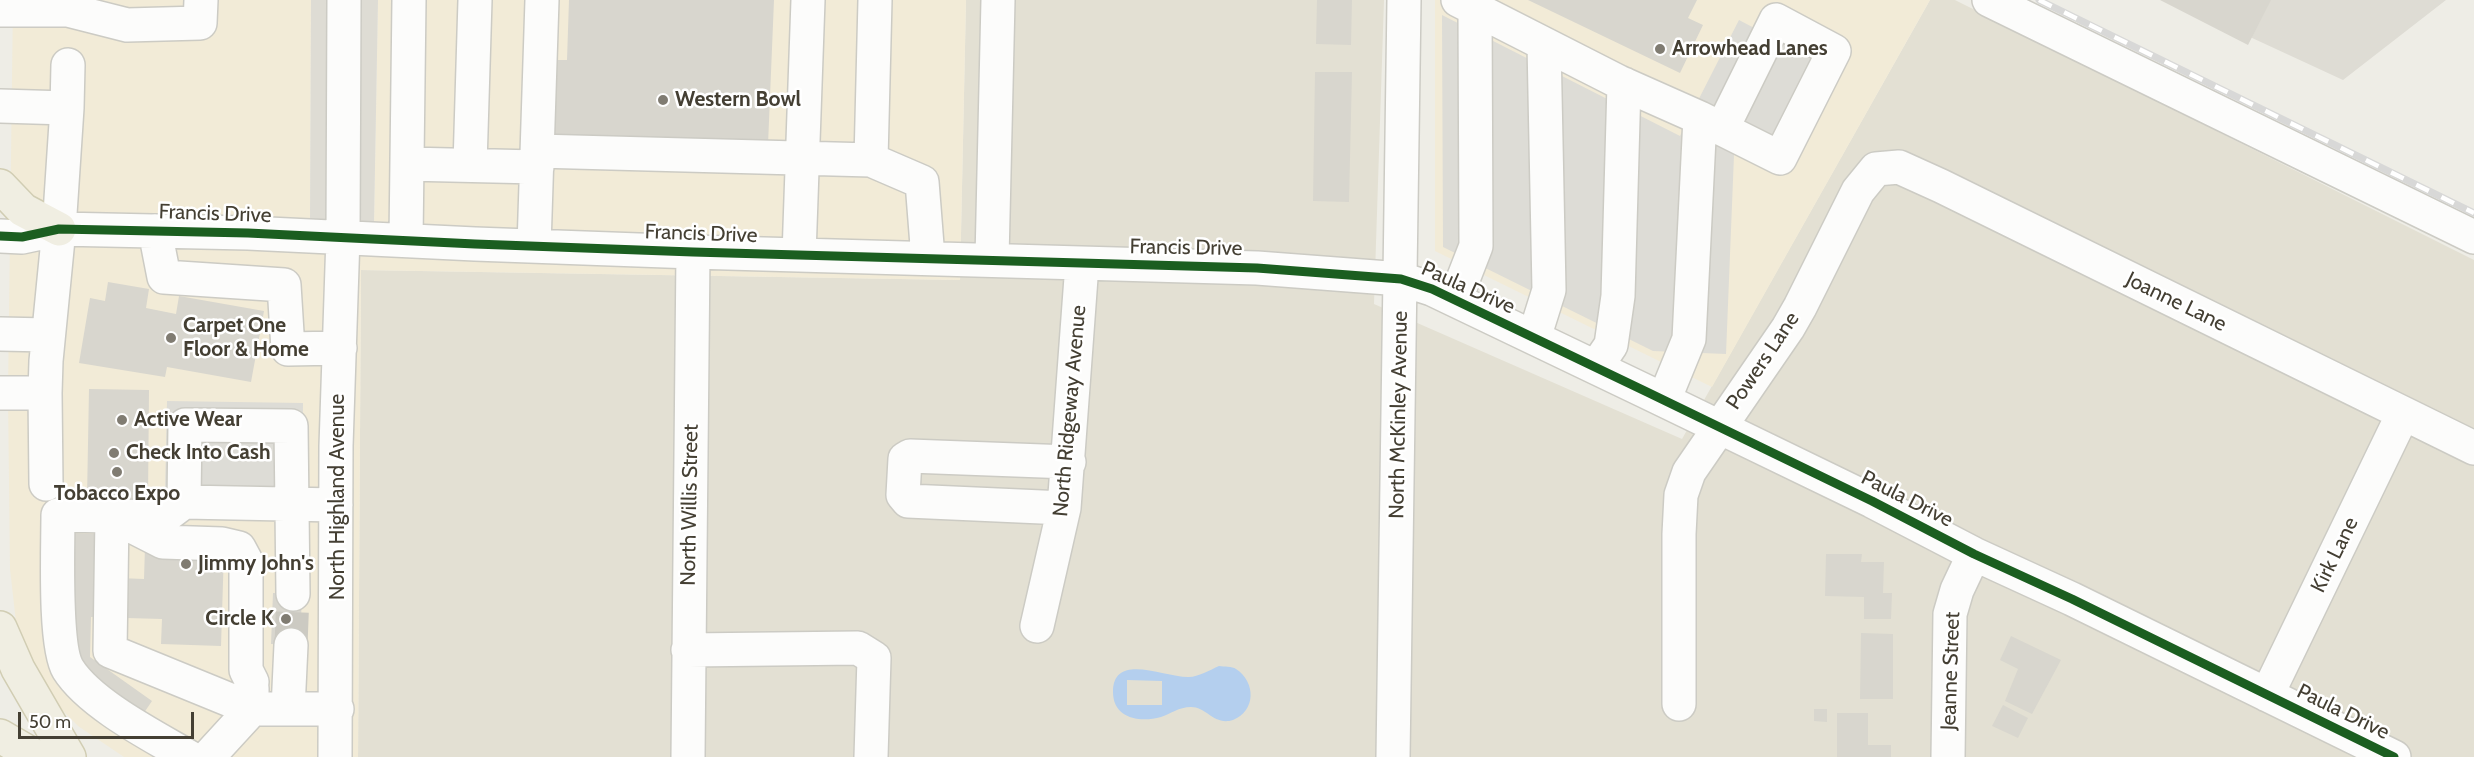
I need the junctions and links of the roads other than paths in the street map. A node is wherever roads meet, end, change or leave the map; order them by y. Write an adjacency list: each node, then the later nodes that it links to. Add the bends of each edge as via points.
1 (201, 0): 12 (street, via 200,22 127,25 68,10)
2 (344, 0): 28 (street, North Highland Avenue)
3 (409, 0): 21 (street)
4 (475, 0): 22 (street)
5 (542, 0): 19 (street)
6 (808, 0): 18 (street)
7 (875, 0): 20 (street)
8 (998, 0): 35 (street)
9 (1404, 0): 37 (street, North McKinley Avenue)
10 (1989, 0): 29 (street)
11 (1467, 4): 13 (street); 38 (street, via 1476,246)
12 (0, 10)
13 (1544, 44): 15 (street); 41 (street, via 1548,290)
14 (68, 65): 17 (street)
15 (1624, 84): 43 (street, via 1618,296 1611,345); 46 (street, via 1711,124 1689,339)
16 (0, 106): 17 (street)
17 (67, 108): 25 (street)
18 (802, 158): 19 (street); 20 (street); 33 (street)
19 (537, 159): 22 (street); 31 (street)
20 (871, 159): 34 (street, via 922,182)
21 (407, 164): 22 (street); 30 (street)
22 (470, 165)
23 (1876, 169): 47 (street, Joanne Lane, via 1899,166); 48 (street, Powers Lane, via 1858,191 1800,307)
24 (0, 186): 25 (main road, via 23,210)
25 (59, 229): 26 (street, Francis Drive); 27 (street, Francis Drive, via 22,237); 40 (street)
26 (154, 231): 28 (street, Francis Drive); 42 (street, via 164,277 284,285 288,349)
27 (0, 236)
28 (344, 237): 30 (street, Francis Drive); 42 (street, North Highland Avenue)
29 (2474, 237)
30 (406, 240): 31 (street, Francis Drive)
31 (534, 246): 32 (street, Francis Drive)
32 (693, 252): 33 (street, Francis Drive); 63 (street, North Willis Street)
33 (800, 255): 34 (street, Francis Drive)
34 (928, 258): 35 (street, Francis Drive)
35 (992, 259): 36 (street, Francis Drive)
36 (1082, 264): 37 (street, Francis Drive, via 1257,268); 50 (street, North Ridgeway Avenue)
37 (1401, 279): 38 (street, Paula Drive); 77 (street, North McKinley Avenue)
38 (1455, 300): 41 (street, Paula Drive)
39 (0, 334): 40 (street)
40 (48, 335): 45 (street)
41 (1534, 338): 43 (street, Paula Drive)
42 (340, 348): 55 (street, North Highland Avenue)
43 (1596, 367): 46 (street, Paula Drive)
44 (0, 393): 45 (street)
45 (45, 393): 51 (street)
46 (1664, 400): 48 (street, Paula Drive)
47 (2403, 414): 49 (street, Joanne Lane); 65 (street, Kirk Lane)
48 (1718, 427): 58 (street, Paula Drive); 66 (street, Powers Lane, via 1689,472 1681,495)
49 (2474, 448)
50 (1068, 462): 56 (street, North Ridgeway Avenue); 56 (street, via 910,456 905,459 903,495 908,501)
51 (46, 484)
52 (184, 502): 53 (street); 54 (street, via 185,425 291,426); 57 (street, via 164,517)
53 (255, 503): 54 (street); 64 (street)
54 (291, 504): 55 (street); 59 (street)
55 (336, 505): 68 (street, North Highland Avenue)
56 (1064, 508): 60 (street, North Ridgeway Avenue)
57 (112, 516): 64 (street, via 163,542 239,548 246,561 246,670); 64 (street, via 110,651); 72 (street, via 58,515 60,641 67,667 85,691)
58 (1974, 554): 65 (street, Paula Drive); 78 (street, Jeanne Street, via 1950,614)
59 (293, 594)
60 (1037, 626)
61 (0, 628): 71 (main road, via 18,669)
62 (291, 645): 67 (street)
63 (688, 650): 75 (street, North Willis Street); 76 (street, via 858,648 874,658)
64 (252, 695): 67 (street); 73 (street)
65 (2267, 695): 79 (street, Paula Drive)
66 (1679, 705)
67 (288, 709): 68 (street)
68 (337, 709): 74 (street, North Highland Avenue)
69 (0, 736): 70 (main road)
70 (36, 757)
71 (69, 757)
72 (189, 757)
73 (208, 757)
74 (335, 757)
75 (688, 757)
76 (871, 757)
77 (1393, 757)
78 (1948, 757)
79 (2394, 757)

